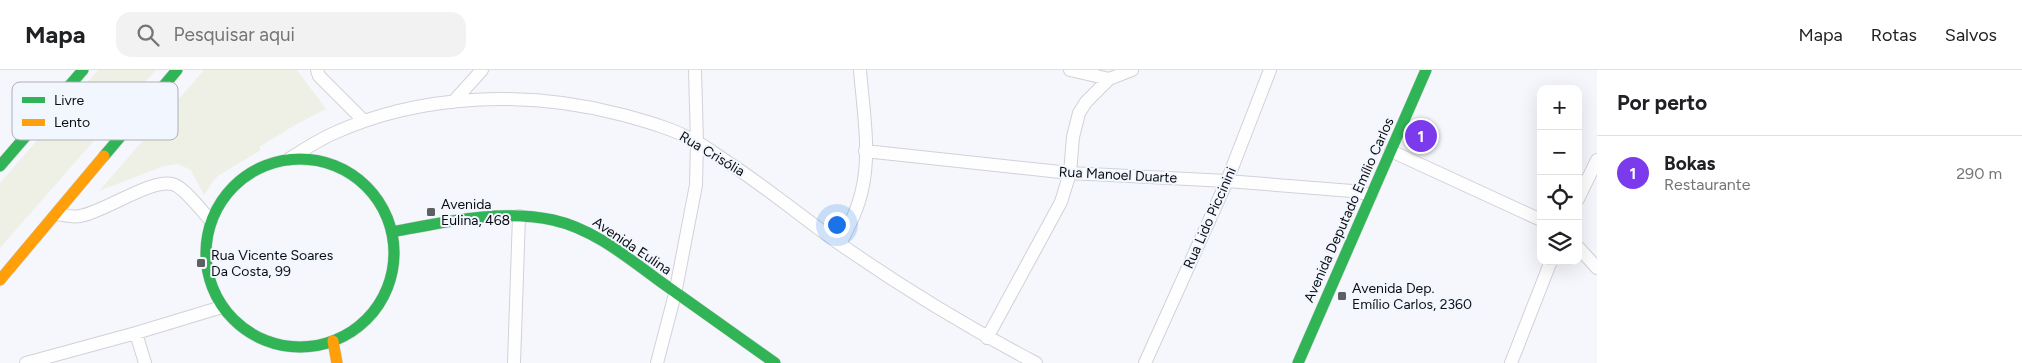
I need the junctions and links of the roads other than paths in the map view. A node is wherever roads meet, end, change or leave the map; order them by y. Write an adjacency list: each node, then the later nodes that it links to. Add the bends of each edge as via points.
1 (83, 70): 12 (street)
2 (177, 70): 13 (street)
3 (317, 70): 15 (street, via 319,76)
4 (482, 70): 14 (street)
5 (695, 70): 18 (street)
6 (860, 70): 20 (street)
7 (1070, 70): 11 (street)
8 (1132, 70): 11 (street)
9 (1270, 70): 27 (street, Rua Lido Piccinini)
10 (1426, 70): 21 (street, Avenida Deputado Emílio Carlos)
11 (1109, 79): 26 (street, via 1079,113)
12 (73, 82)
13 (167, 82)
14 (453, 102): 15 (street, Rua Crisólia); 18 (street, Rua Crisólia, via 496,98 545,100 601,109 657,124)
15 (364, 121): 23 (street, Rua Crisólia, via 332,134)
16 (23, 140): 19 (street)
17 (119, 140): 30 (street)
18 (697, 142): 35 (street, Rua Crisólia, via 755,180); 40 (street, via 696,185)
19 (16, 148): 22 (street); 25 (street)
20 (865, 151): 26 (street, Rua Manoel Duarte); 35 (street, via 862,190)
21 (1391, 151): 29 (street, Avenida Deputado Emílio Carlos); 32 (street)
22 (0, 152)
23 (289, 159): 33 (street, via 264,166 241,179 223,198); 34 (street, via 316,160 342,169 365,185 382,206)
24 (1597, 160): 28 (street)
25 (0, 166)
26 (1070, 173): 27 (street, Rua Manoel Duarte); 43 (street, via 1052,222)
27 (1227, 181): 29 (street, Rua Manoel Duarte, via 1352,190); 52 (street, Rua Lido Piccinini)
28 (1582, 191)
29 (1371, 196): 53 (street, Avenida Deputado Emílio Carlos)
30 (57, 214): 33 (street, via 73,217 91,213 165,182 176,186); 39 (street)
31 (520, 216): 34 (street, Avenida Eulina, via 468,218); 40 (street, Avenida Eulina, via 579,228 605,242); 48 (street)
32 (1537, 218)
33 (211, 221): 41 (street, via 205,250 209,280)
34 (392, 232): 44 (street, via 394,259 388,285 376,309 356,328)
35 (840, 244): 43 (street, Rua Crisólia)
36 (1582, 251): 38 (street)
37 (1549, 265): 54 (street)
38 (1597, 268)
39 (0, 280)
40 (675, 294): 49 (street); 50 (street, Avenida Eulina)
41 (222, 307): 42 (street); 44 (street, via 244,329 272,343 302,347)
42 (136, 334): 45 (street); 46 (street)
43 (987, 338): 51 (street, Rua Crisólia)
44 (332, 341): 47 (street)
45 (26, 363)
46 (145, 363)
47 (337, 363)
48 (514, 363)
49 (657, 363)
50 (775, 363)
51 (1036, 363)
52 (1145, 363)
53 (1298, 363)
54 (1511, 363)

